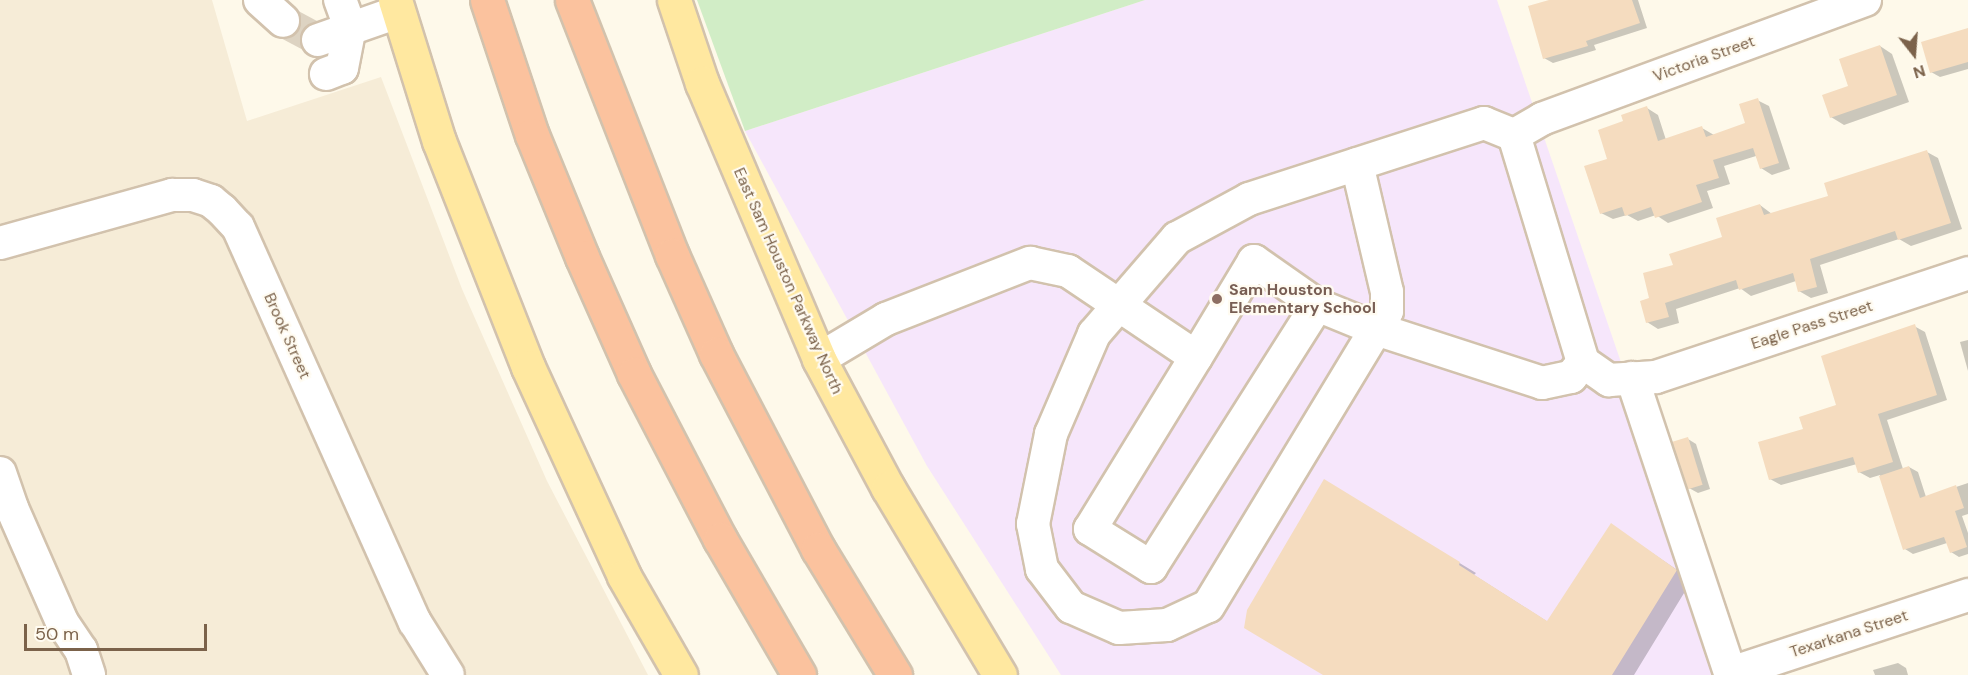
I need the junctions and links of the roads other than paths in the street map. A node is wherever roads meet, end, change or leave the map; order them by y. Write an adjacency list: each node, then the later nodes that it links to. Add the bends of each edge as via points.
1 (260, 0): 9 (street)
2 (487, 0): 25 (highway, via 532,135 582,257 634,374)
3 (572, 0): 13 (highway)
4 (581, 0): 13 (highway)
5 (674, 0): 21 (main road, East Sam Houston Parkway North, via 702,83)
6 (1865, 0): 12 (street, Victoria Street, via 1542,119)
7 (396, 6): 8 (street); 30 (main road, via 439,141 528,367 624,576)
8 (345, 14): 10 (street); 11 (street, via 342,68)
9 (283, 21)
10 (318, 40)
11 (326, 74)
12 (1514, 135): 14 (street, via 1484,123); 22 (street)
13 (628, 148): 33 (highway, via 707,334 761,443 818,549)
14 (1356, 164): 18 (street, via 1249,199 1177,238); 19 (street, via 1387,292 1387,311)
15 (0, 243): 29 (street, Brook Street, via 172,195 193,195 222,210 238,227 415,622)
16 (1968, 273): 23 (street, Eagle Pass Street)
17 (1317, 305): 19 (street); 20 (street, via 1254,261); 20 (street, via 1151,567 1090,529)
18 (1118, 307): 19 (street, via 1094,334 1052,434 1034,524 1042,569 1071,607 1119,628 1167,625 1208,606); 20 (street); 21 (street, via 1068,271 1030,263 886,319)
19 (1376, 329): 22 (street, via 1542,383 1571,377)
20 (1196, 357)
21 (819, 359): 34 (main road, East Sam Houston Parkway North, via 888,488)
22 (1583, 362): 23 (street, via 1609,380)
23 (1644, 378): 27 (street)
24 (0, 473): 28 (street, via 52,601 81,650)
25 (720, 539): 31 (highway); 32 (highway)
26 (1968, 595): 27 (street, Texarkana Street)
27 (1731, 674)
28 (89, 675)
29 (448, 675)
30 (681, 675)
31 (787, 675)
32 (799, 675)
33 (895, 675)
34 (1000, 675)

